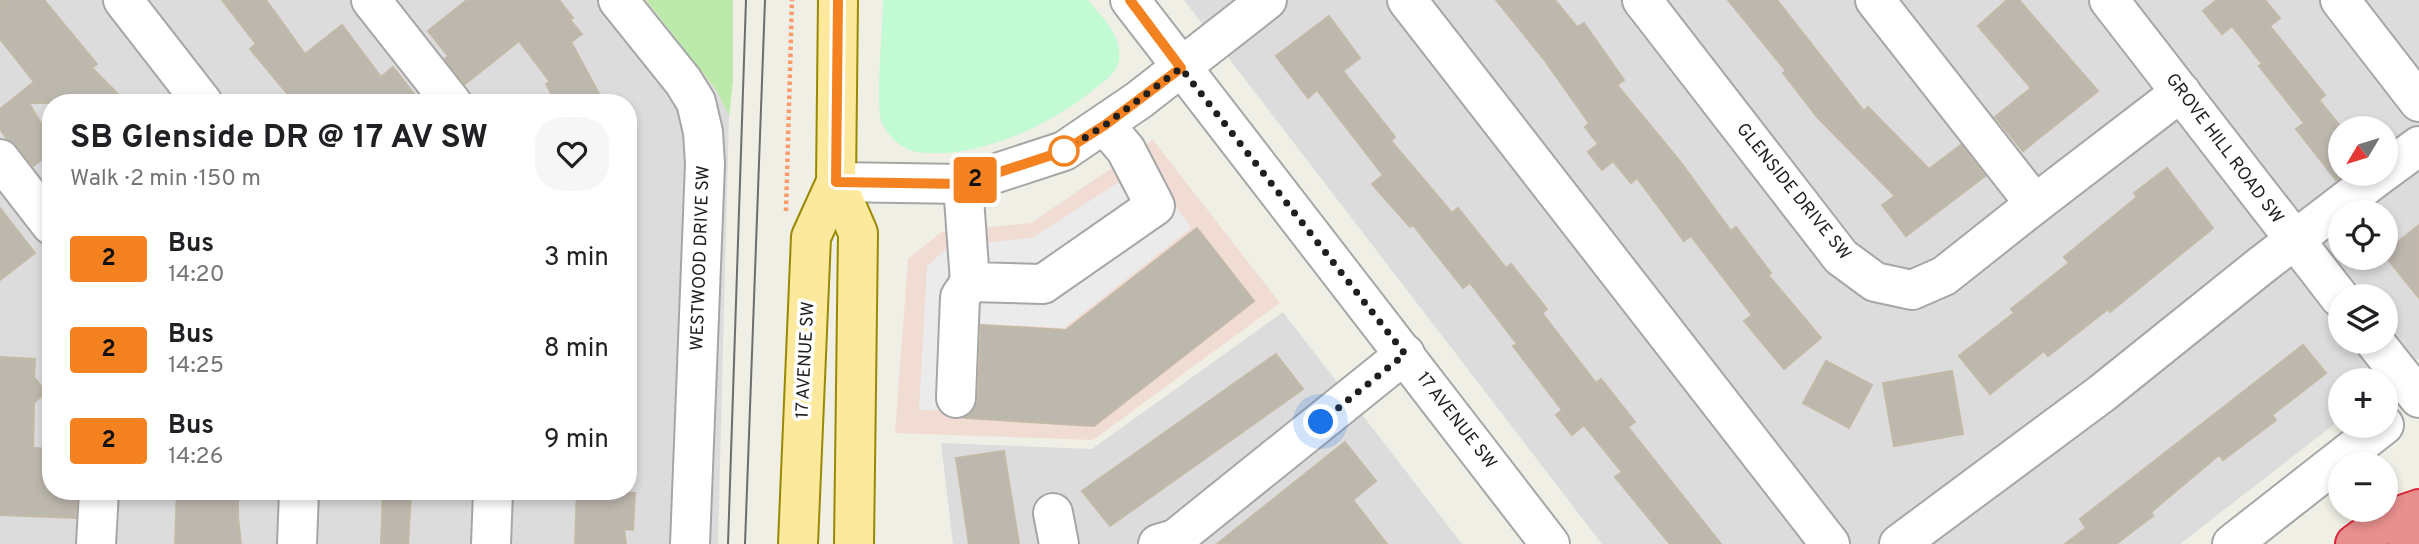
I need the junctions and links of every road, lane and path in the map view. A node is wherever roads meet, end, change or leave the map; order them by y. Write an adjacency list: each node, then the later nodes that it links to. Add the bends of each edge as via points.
1 (122, 0): 14 (street)
2 (371, 0): 15 (street)
3 (618, 0): 43 (street, WESTWOOD DRIVE SW, via 683,81 696,102 703,132)
4 (838, 0): 21 (main road, 17 AVENUE SW)
5 (1130, 0): 12 (street, 17 AVENUE SW)
6 (1267, 0): 12 (street)
7 (1407, 0): 48 (street)
8 (1642, 0): 24 (street, GLENSIDE DRIVE SW, via 1841,257 1875,282 1912,290 1944,276)
9 (1875, 0): 24 (street)
10 (2109, 0): 13 (street, GROVE HILL ROAD SW)
11 (2340, 0): 16 (street)
12 (1181, 68): 17 (street); 29 (street, 17 AVENUE SW)
13 (2181, 92): 24 (street, GLENSIDE DRIVE SW); 26 (street, GROVE HILL ROAD SW)
14 (196, 94)
15 (445, 94)
16 (2419, 102)
17 (1105, 125): 22 (street, via 1064,151); 27 (street, via 1126,150 1155,206 1043,284)
18 (2419, 146): 20 (street)
19 (0, 159): 25 (street)
20 (2398, 162)
21 (836, 182): 22 (street); 44 (main road, 17 AVENUE SW, via 811,237); 45 (main road, 17 AVENUE SW, via 858,233)
22 (963, 184): 27 (street)
23 (2365, 186): 26 (street)
24 (2035, 204)
25 (42, 213)
26 (2294, 240): 28 (street, GROVE HILL ROAD SW); 49 (street, via 2101,394)
27 (970, 282): 31 (street, via 960,297)
28 (2329, 284)
29 (1405, 354): 46 (street, via 1175,539); 47 (street, 17 AVENUE SW)
30 (2384, 354): 32 (street)
31 (956, 398)
32 (2419, 398): 33 (street)
33 (2398, 415)
34 (2368, 438): 50 (street)
35 (99, 500): 40 (street)
36 (299, 500): 41 (street)
37 (494, 500): 42 (street)
38 (2419, 509): 51 (highway, via 2389,519)
39 (2419, 535): 52 (highway)
40 (96, 544)
41 (297, 544)
42 (491, 544)
43 (690, 544)
44 (798, 544)
45 (854, 544)
46 (1158, 544)
47 (1550, 544)
48 (1830, 544)
49 (1899, 544)
50 (2232, 544)
51 (2356, 544)
52 (2408, 544)

